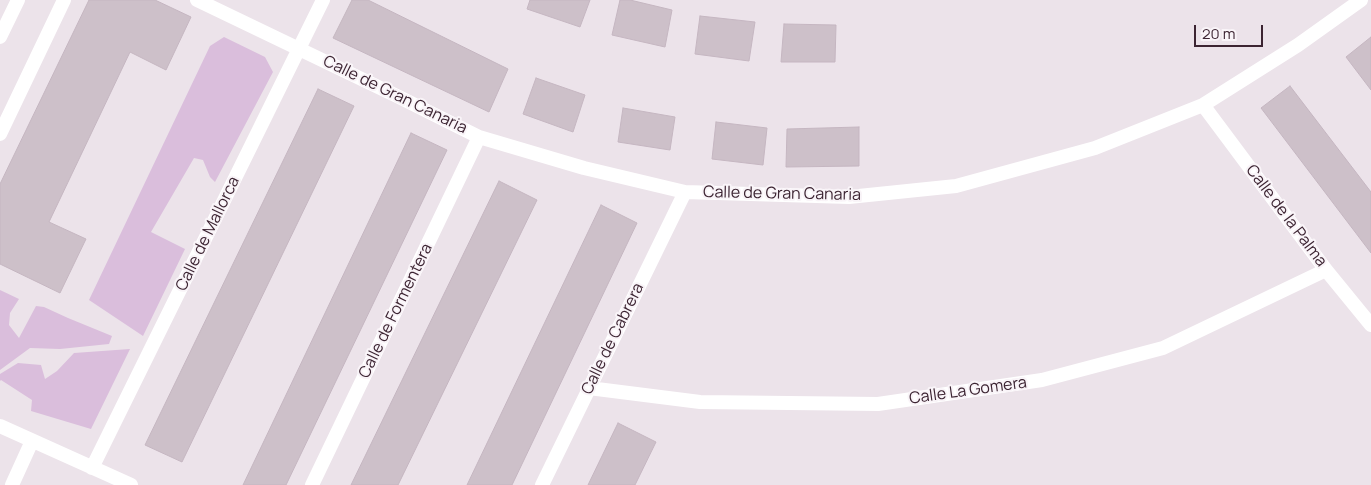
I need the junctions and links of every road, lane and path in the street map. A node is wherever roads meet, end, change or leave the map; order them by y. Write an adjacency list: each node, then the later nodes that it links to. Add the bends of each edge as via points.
1 (18, 0): 6 (street)
2 (64, 0): 9 (street)
3 (197, 0): 7 (street, Calle de Gran Canaria)
4 (324, 0): 7 (street, Calle de Mallorca)
5 (1361, 0): 8 (street, Calle de Gran Canaria, via 1298,46)
6 (0, 37)
7 (300, 49): 10 (street, Calle de Gran Canaria); 17 (street, Calle de Mallorca)
8 (1203, 105): 11 (street, Calle de Gran Canaria, via 1095,148 956,186 849,197); 12 (street, Calle de la Palma)
9 (0, 134)
10 (479, 137): 11 (street, Calle de Gran Canaria, via 584,168); 20 (street, Calle de Formentera)
11 (685, 192): 14 (street, Calle de Cabrera)
12 (1326, 270): 13 (street, Calle de la Palma); 14 (street, Calle La Gomera, via 1163,348 1042,380 878,404 700,402)
13 (1371, 325)
14 (589, 388): 21 (street, Calle de Cabrera)
15 (0, 426): 16 (street)
16 (32, 441): 17 (street); 18 (street)
17 (92, 468): 19 (street)
18 (12, 485)
19 (131, 485)
20 (312, 485)
21 (542, 485)

